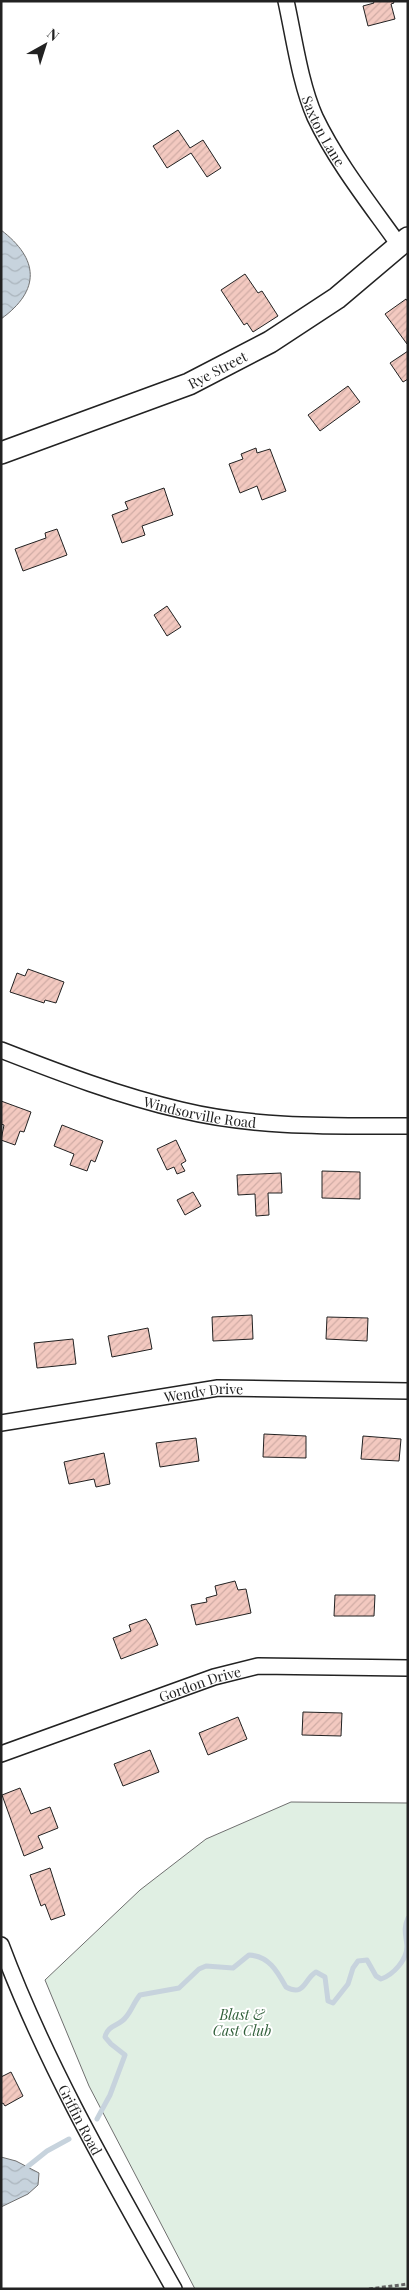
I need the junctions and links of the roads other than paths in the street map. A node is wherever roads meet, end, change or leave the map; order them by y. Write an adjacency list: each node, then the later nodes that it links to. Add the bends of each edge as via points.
1 (286, 1): 2 (street, Saxton Lane, via 314,115 333,150)
2 (403, 242): 3 (street, Rye Street, via 337,298 270,342 189,384)
3 (1, 453)
4 (1, 1050): 5 (street, Windsorville Road, via 182,1111 241,1120)
5 (408, 1126)
6 (408, 1391): 7 (street, Wendy Drive, via 218,1388)
7 (1, 1424)
8 (408, 1668): 9 (street, Gordon Drive, via 258,1666 214,1677)
9 (1, 1754)
10 (1, 1945): 11 (street, Griffin Road, via 47,2053 102,2161)
11 (174, 2289)

